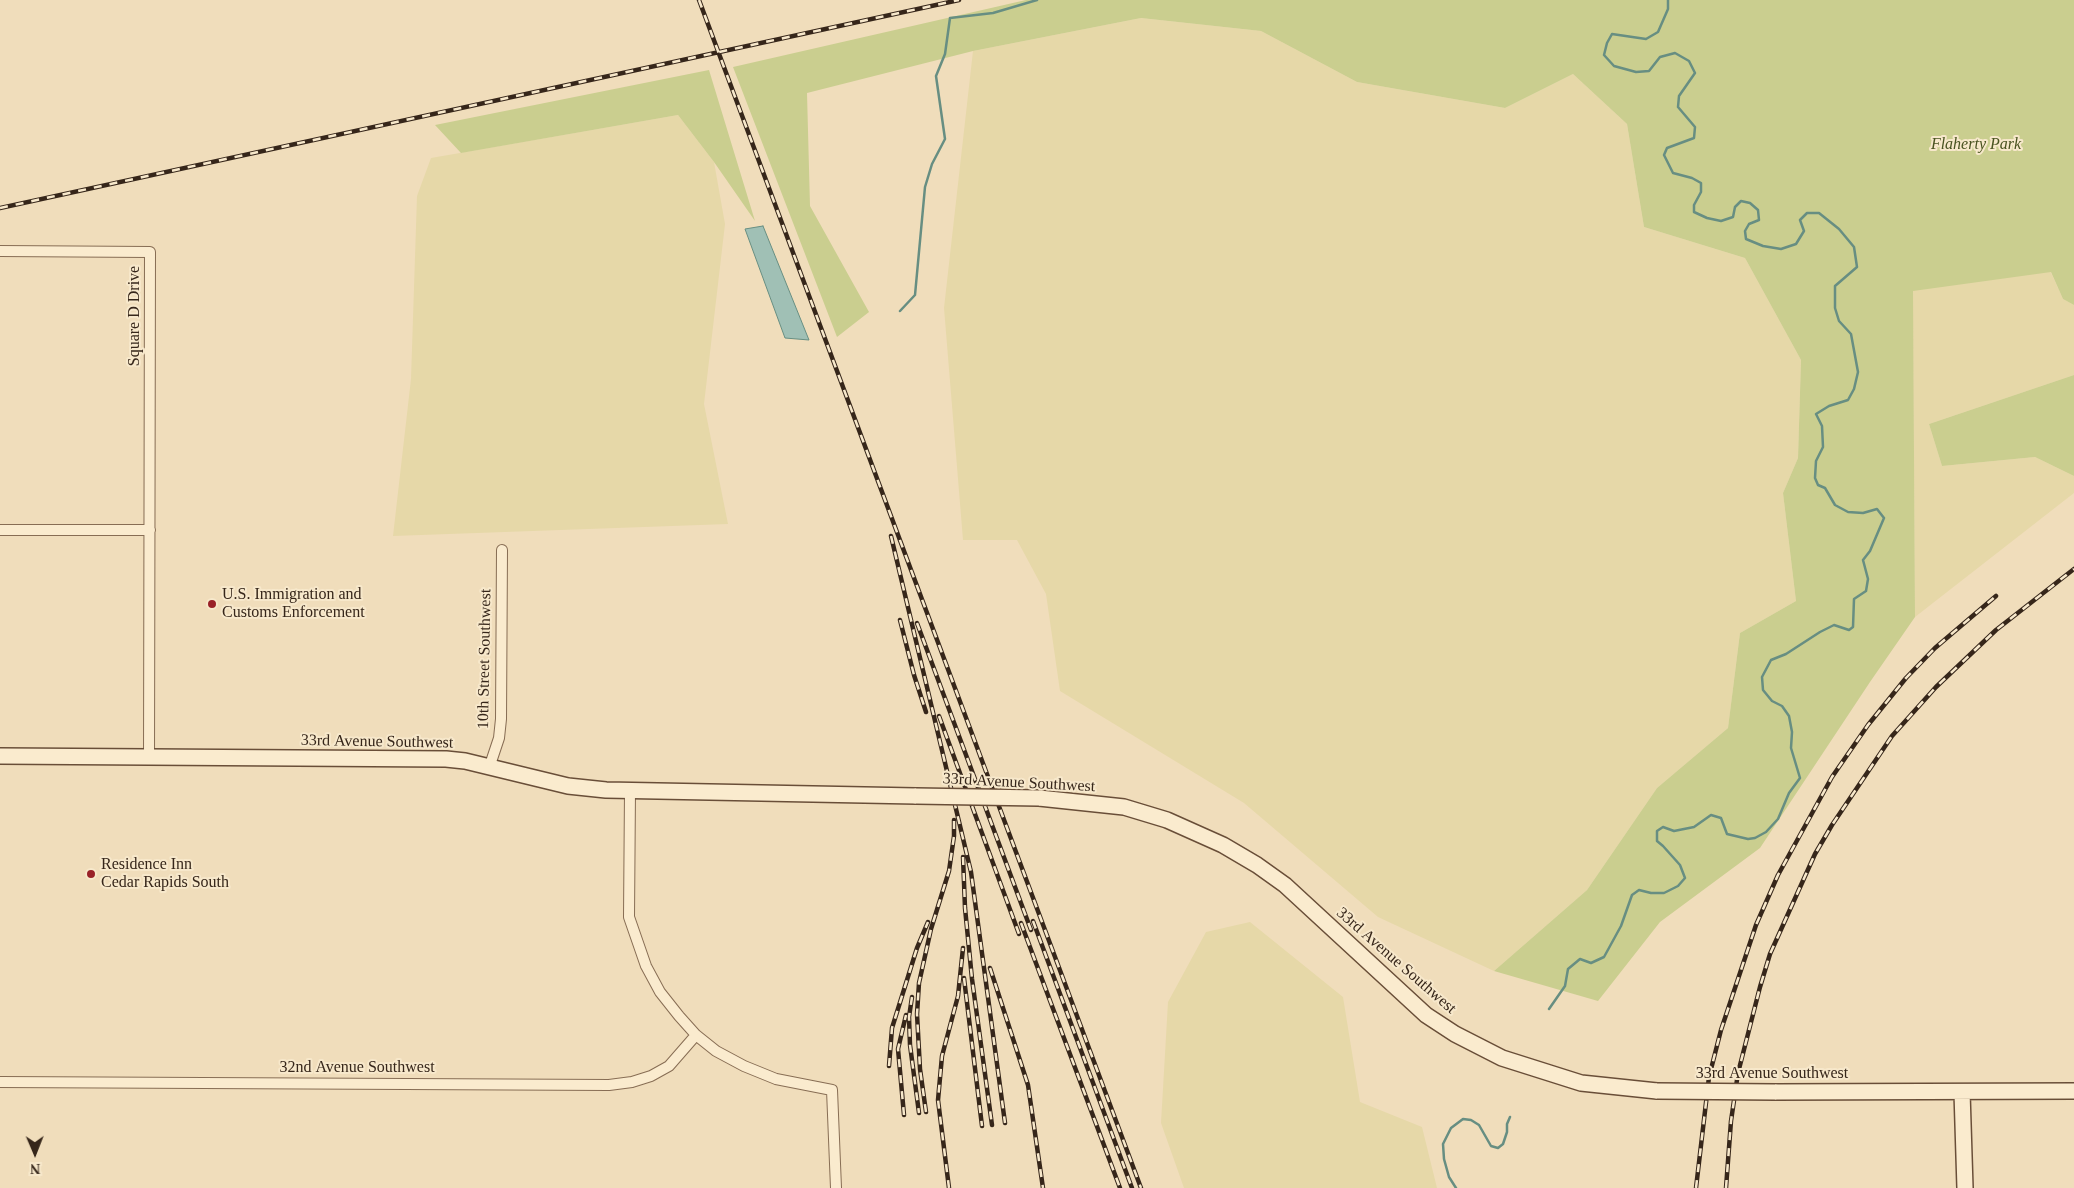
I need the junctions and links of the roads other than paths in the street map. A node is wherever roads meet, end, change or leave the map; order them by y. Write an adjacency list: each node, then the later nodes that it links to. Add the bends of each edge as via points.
1 (0, 250): 3 (street, Square D Drive, via 150,252)
2 (0, 530): 3 (street)
3 (150, 530): 6 (street, Square D Drive)
4 (502, 550): 7 (street, 10th Street Southwest, via 501,719)
5 (0, 756): 6 (street, 33rd Avenue Southwest)
6 (149, 757): 7 (street, 33rd Avenue Southwest, via 411,758 464,761)
7 (489, 768): 8 (street, 33rd Avenue Southwest, via 568,786)
8 (630, 791): 9 (street, via 629,916 646,966 660,992); 12 (street, 33rd Avenue Southwest, bridge, via 1039,798 1124,807 1168,820 1223,845 1257,865 1285,884 1426,1015 1502,1058 1581,1083 1657,1091)
9 (696, 1035): 10 (street, 32nd Avenue Southwest, via 668,1066 651,1076 609,1085); 13 (street, via 716,1051 776,1079 832,1090)
10 (0, 1082)
11 (2074, 1090): 12 (street, 33rd Avenue Southwest)
12 (1962, 1092): 14 (street)
13 (836, 1188)
14 (1965, 1188)

